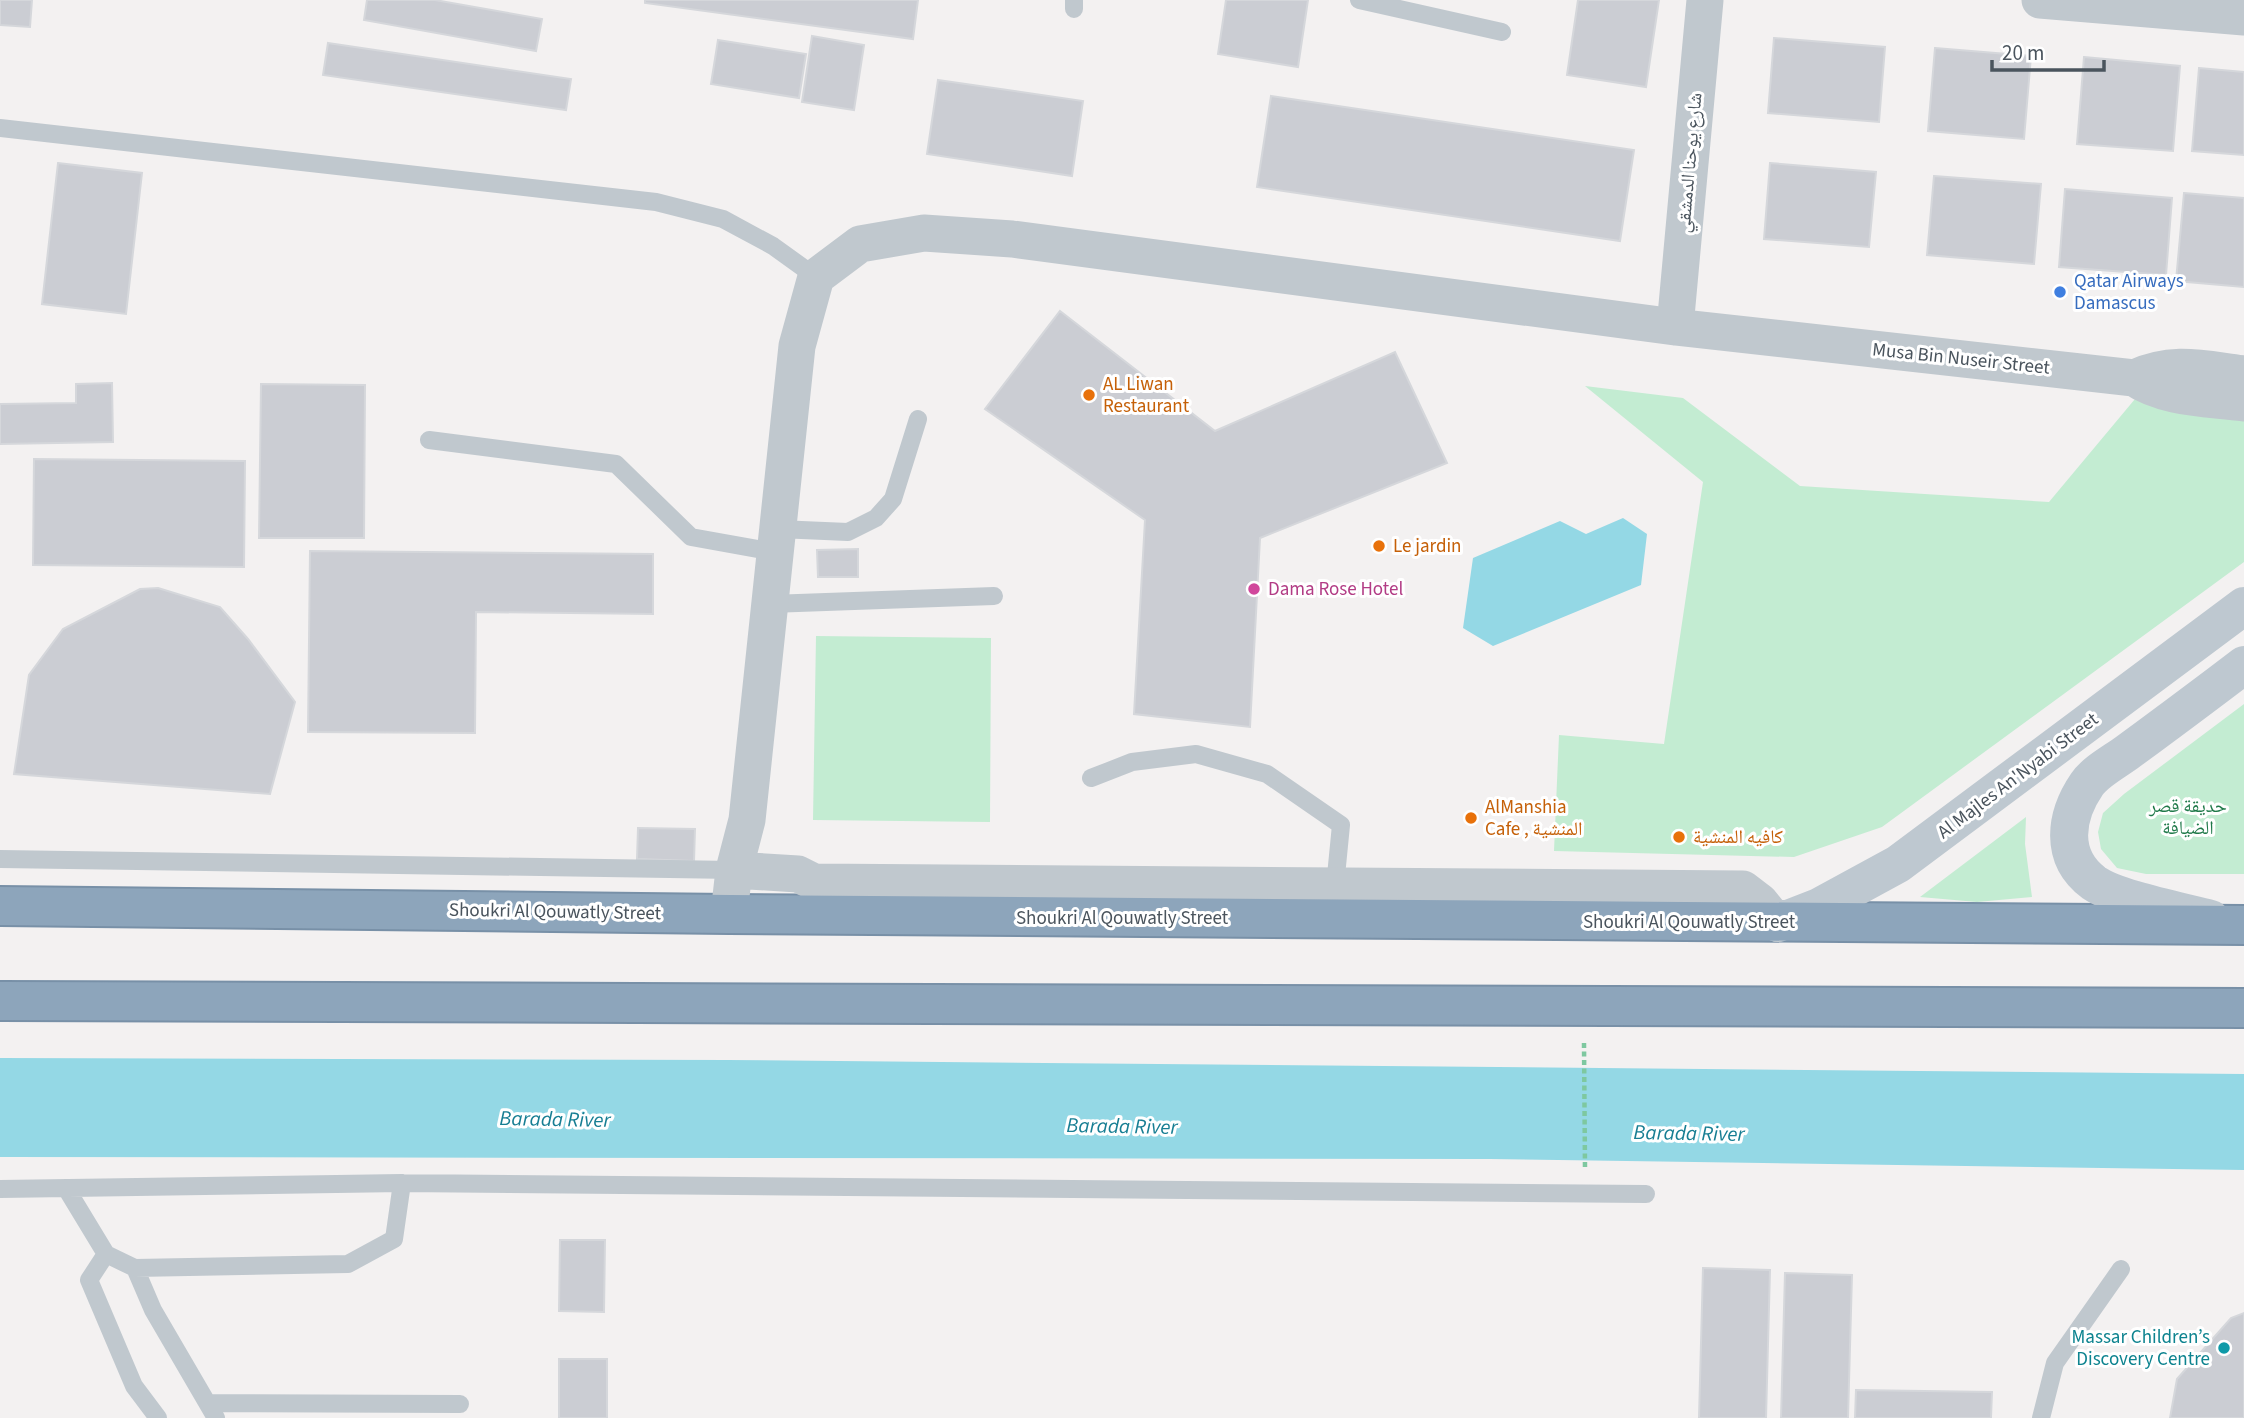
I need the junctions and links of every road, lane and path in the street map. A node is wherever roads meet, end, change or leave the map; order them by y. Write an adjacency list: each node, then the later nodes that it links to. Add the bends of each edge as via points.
1 (1359, 0): 5 (lane)
2 (1705, 0): 8 (street, شارع يوحنا الدمشقي)
3 (2040, 0): 4 (street)
4 (2244, 17)
5 (1502, 32)
6 (0, 128): 7 (lane, via 656,202 723,219 773,246)
7 (816, 277): 8 (street, Musa Bin Nuseir Street, via 860,244 923,233 1012,239); 14 (street, via 797,346)
8 (1675, 327): 10 (street, Musa Bin Nuseir Street)
9 (2244, 374): 10 (street, Musa Bin Nuseir Street, via 2175,366)
10 (2134, 378): 11 (street, via 2167,393)
11 (2244, 403)
12 (918, 419): 14 (lane, via 893,499 876,518 848,532)
13 (429, 440): 14 (lane, via 616,464 691,537)
14 (776, 540): 16 (street)
15 (993, 596): 16 (lane)
16 (770, 604): 21 (street, via 747,820)
17 (2244, 606): 25 (main road, Al Majles An'Nyabi Street, via 1898,864 1819,907)
18 (2244, 666): 26 (main road, via 2088,781 2070,814 2068,833 2080,868 2110,892)
19 (1091, 778): 22 (lane, via 1132,762 1196,754 1268,774 1341,825)
20 (0, 859): 21 (lane)
21 (734, 870): 22 (street, via 798,874 814,882); 24 (street)
22 (1335, 886): 25 (street, via 1743,890)
23 (0, 906): 24 (highway, Shoukri Al Qouwatly Street)
24 (729, 914): 25 (highway, Shoukri Al Qouwatly Street)
25 (1777, 923): 26 (highway, Shoukri Al Qouwatly Street)
26 (2240, 925)
27 (0, 1001): 28 (highway)
28 (1584, 1006): 29 (highway); 33 (path)
29 (2244, 1008)
30 (402, 1183): 31 (lane); 33 (lane); 36 (lane, via 394,1239 348,1264)
31 (66, 1188): 32 (lane); 35 (lane)
32 (0, 1189)
33 (1585, 1193): 34 (lane)
34 (1646, 1194)
35 (106, 1254): 36 (lane); 40 (lane, via 89,1280 134,1386)
36 (135, 1268): 39 (lane, via 153,1310)
37 (2121, 1269): 41 (lane, via 2055,1363)
38 (460, 1404): 39 (lane)
39 (213, 1410)
40 (158, 1418)
41 (2041, 1418)

